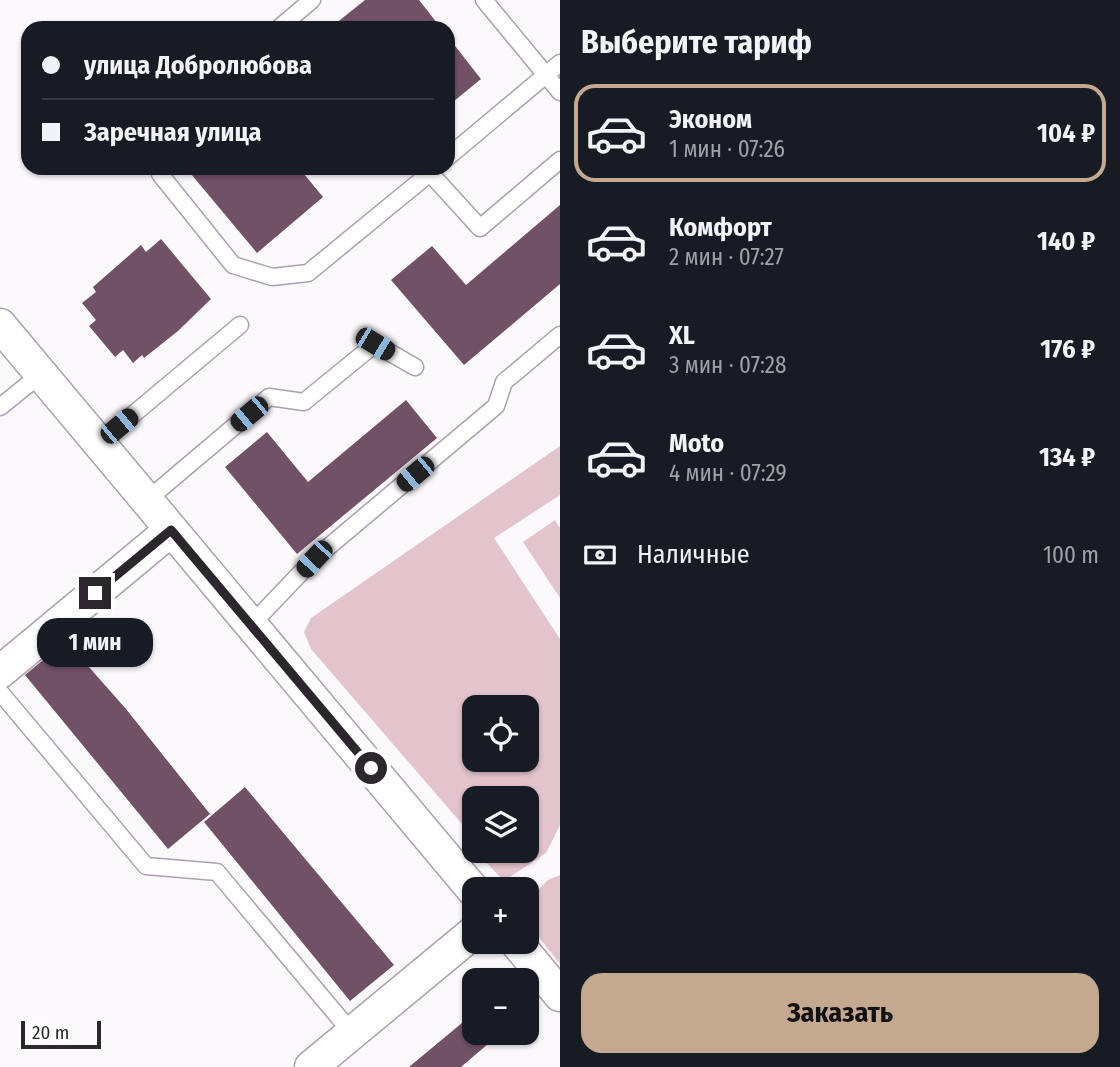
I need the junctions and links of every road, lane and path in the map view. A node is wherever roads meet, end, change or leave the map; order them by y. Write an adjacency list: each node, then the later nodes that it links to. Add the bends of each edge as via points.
1 (312, 0): 3 (lane)
2 (484, 0): 5 (lane)
3 (287, 21)
4 (560, 63): 5 (lane)
5 (546, 75): 6 (lane); 7 (lane)
6 (560, 92)
7 (455, 151)
8 (560, 160): 11 (lane, via 480,228)
9 (161, 175): 10 (lane, via 233,265 272,277 308,273)
10 (427, 175)
11 (437, 175)
12 (0, 325): 16 (street)
13 (240, 325): 18 (lane)
14 (560, 335): 21 (lane, via 504,382 496,406 314,559)
15 (415, 367): 19 (lane, via 375,344 304,402 269,397)
16 (41, 374): 17 (lane); 18 (street)
17 (0, 407)
18 (99, 443): 19 (street)
19 (146, 500): 20 (street)
20 (171, 530): 21 (street); 22 (street)
21 (251, 625): 24 (street)
22 (0, 672)
23 (0, 692): 28 (lane, via 146,866 216,872)
24 (462, 877)
25 (462, 942): 28 (street)
26 (526, 954): 27 (street)
27 (560, 995)
28 (352, 1033): 29 (street)
29 (311, 1067)

